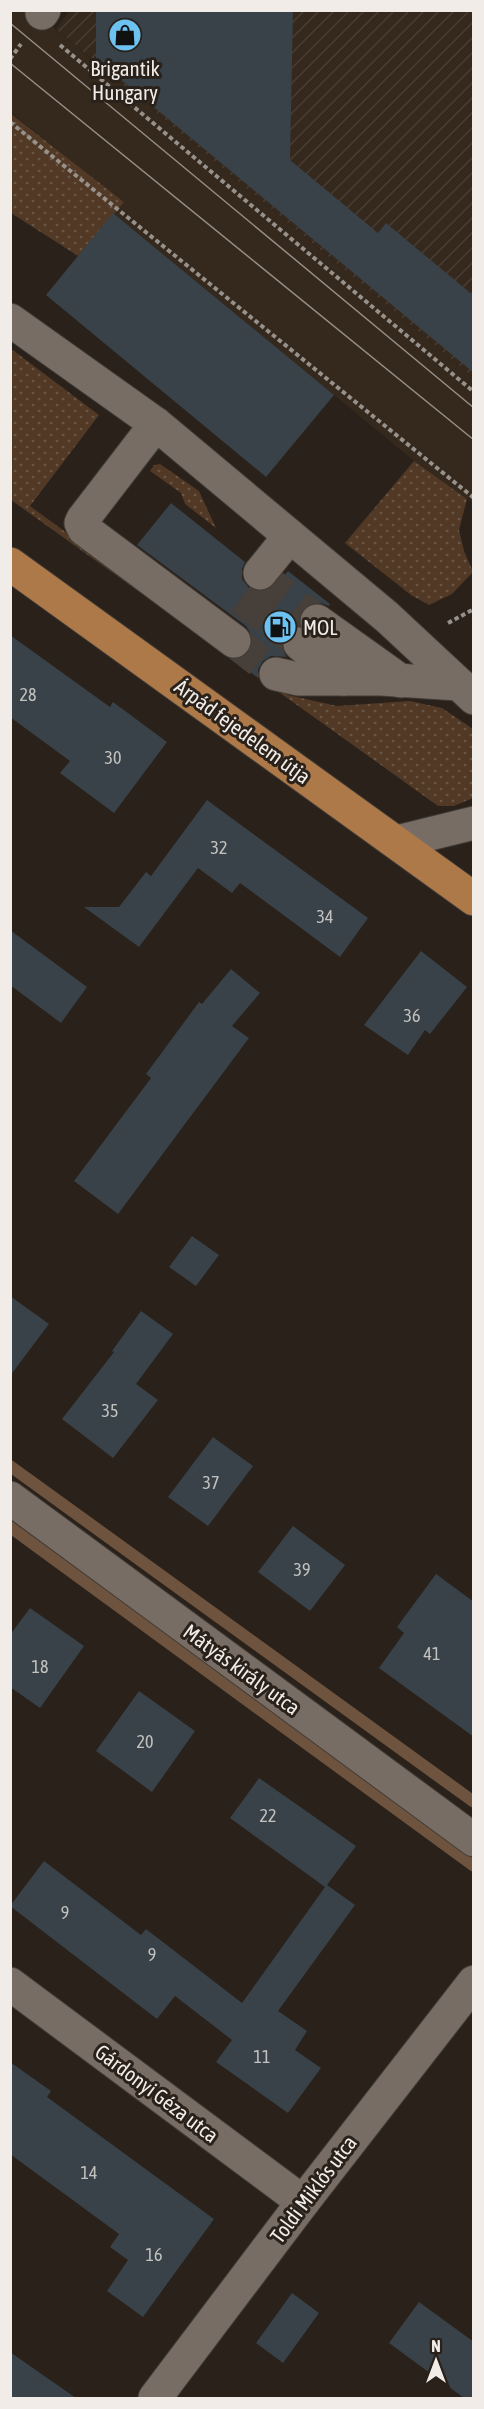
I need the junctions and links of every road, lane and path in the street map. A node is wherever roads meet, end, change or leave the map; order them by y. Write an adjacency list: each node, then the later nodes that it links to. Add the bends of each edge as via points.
1 (46, 21): 4 (path)
2 (10, 122): 6 (path)
3 (10, 320): 5 (street)
4 (474, 392)
5 (156, 424): 7 (street); 10 (street, via 81,524)
6 (474, 498)
7 (290, 536): 9 (street); 14 (street, via 387,617)
8 (10, 564): 16 (main road, Árpád fejedelem útja)
9 (260, 573)
10 (225, 629)
11 (276, 674): 12 (street, via 298,680)
12 (343, 680): 13 (street); 13 (street, via 308,633)
13 (401, 681): 14 (street)
14 (466, 691)
15 (474, 823): 16 (street)
16 (397, 842): 17 (main road, Árpád fejedelem útja)
17 (474, 899)
18 (10, 1498): 19 (street, Mátyás király utca)
19 (474, 1840)
20 (474, 1982): 22 (street, Toldi Miklós utca)
21 (10, 1984): 22 (street, Gárdonyi Géza utca)
22 (303, 2202): 23 (street, Toldi Miklós utca)
23 (155, 2398)

